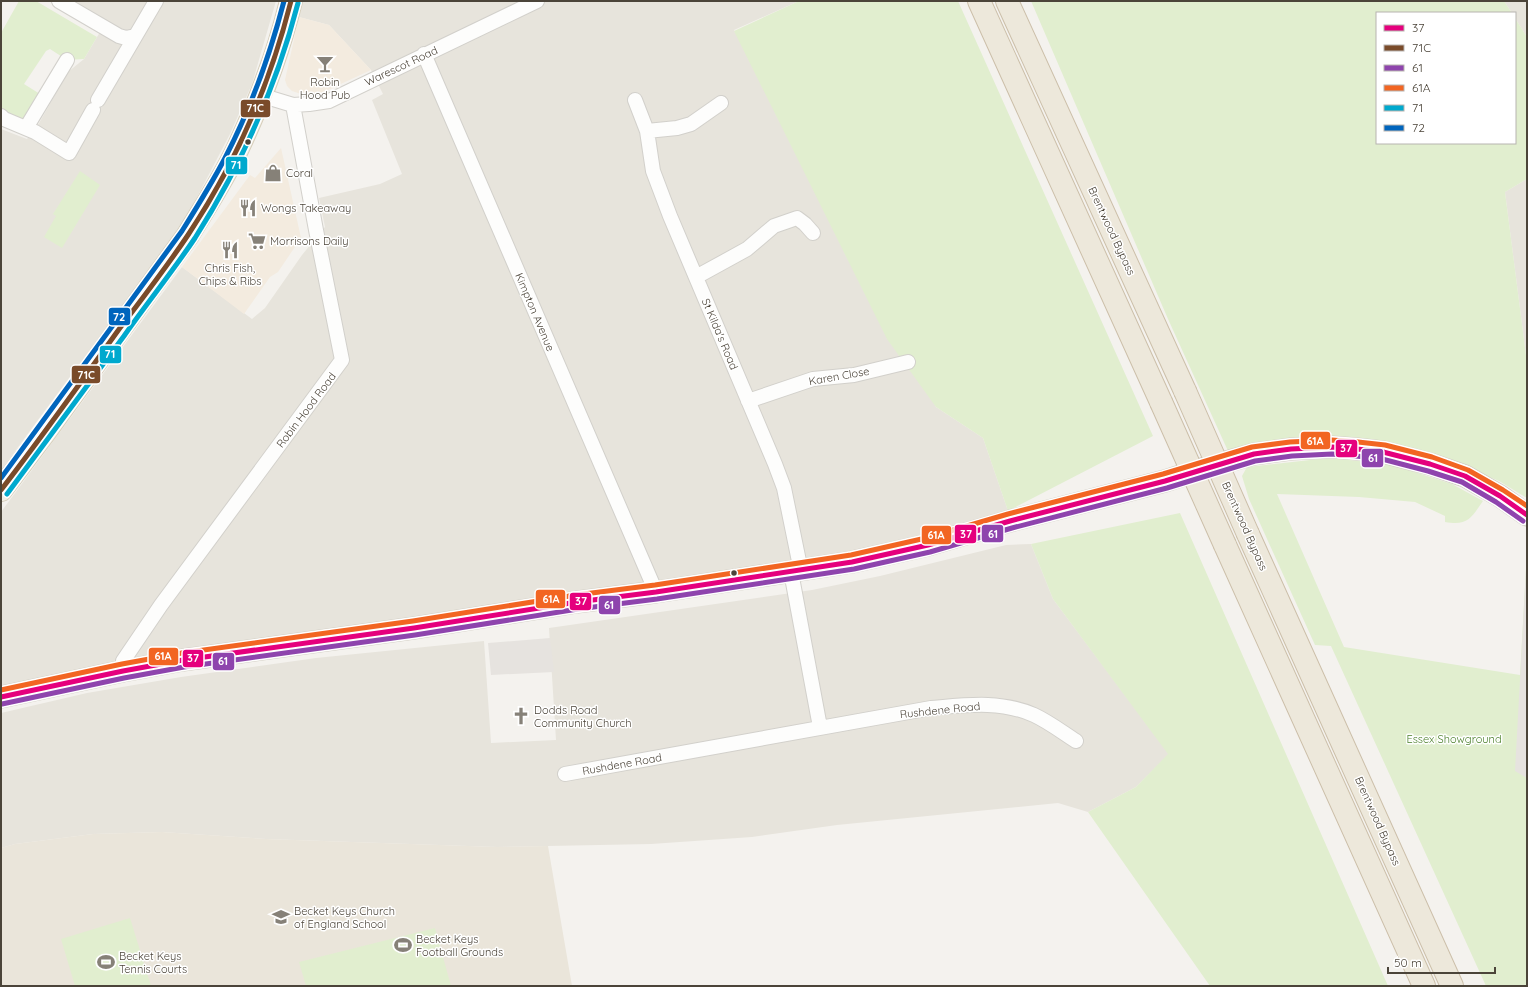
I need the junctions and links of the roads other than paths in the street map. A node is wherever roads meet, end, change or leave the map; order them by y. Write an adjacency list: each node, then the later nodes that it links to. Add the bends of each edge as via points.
1 (59, 1): 7 (street, via 118,36)
2 (156, 1): 7 (street)
3 (291, 1): 10 (main road, via 283,32)
4 (537, 1): 8 (street, Warescot Road)
5 (979, 1): 30 (highway, bridge)
6 (1007, 1): 31 (highway, Brentwood Bypass, bridge)
7 (135, 36): 15 (street, via 69,152)
8 (424, 54): 13 (street, Warescot Road, via 329,101); 24 (street, Kimpton Avenue)
9 (67, 60): 15 (street)
10 (260, 95): 13 (street, Warescot Road); 21 (main road, via 238,148 188,235)
11 (635, 100): 16 (street, St Kilda's Road)
12 (721, 103): 16 (street, via 691,124)
13 (293, 106): 25 (street, Robin Hood Road, via 342,360 161,605 123,661)
14 (1, 116): 15 (street)
15 (26, 128)
16 (647, 131): 18 (street, St Kilda's Road, via 653,171)
17 (814, 233): 18 (street, via 797,218 784,222 774,226 747,249)
18 (696, 277): 20 (street, St Kilda's Road)
19 (908, 362): 20 (street, Karen Close, via 854,375 813,380)
20 (748, 401): 23 (street, St Kilda's Road, via 784,488)
21 (1, 490)
22 (1527, 515): 23 (street, via 1465,476 1430,464 1383,452 1357,449 1291,448 1208,466 1165,481 928,545)
23 (796, 571): 24 (street); 27 (street)
24 (656, 592): 25 (street, via 183,660)
25 (124, 671): 26 (street)
26 (1, 697)
27 (820, 727): 28 (street, Rushdene Road, via 930,708 979,704 1008,706 1034,715); 29 (street, Rushdene Road)
28 (1076, 741)
29 (565, 774)
30 (1424, 986)
31 (1452, 986)

